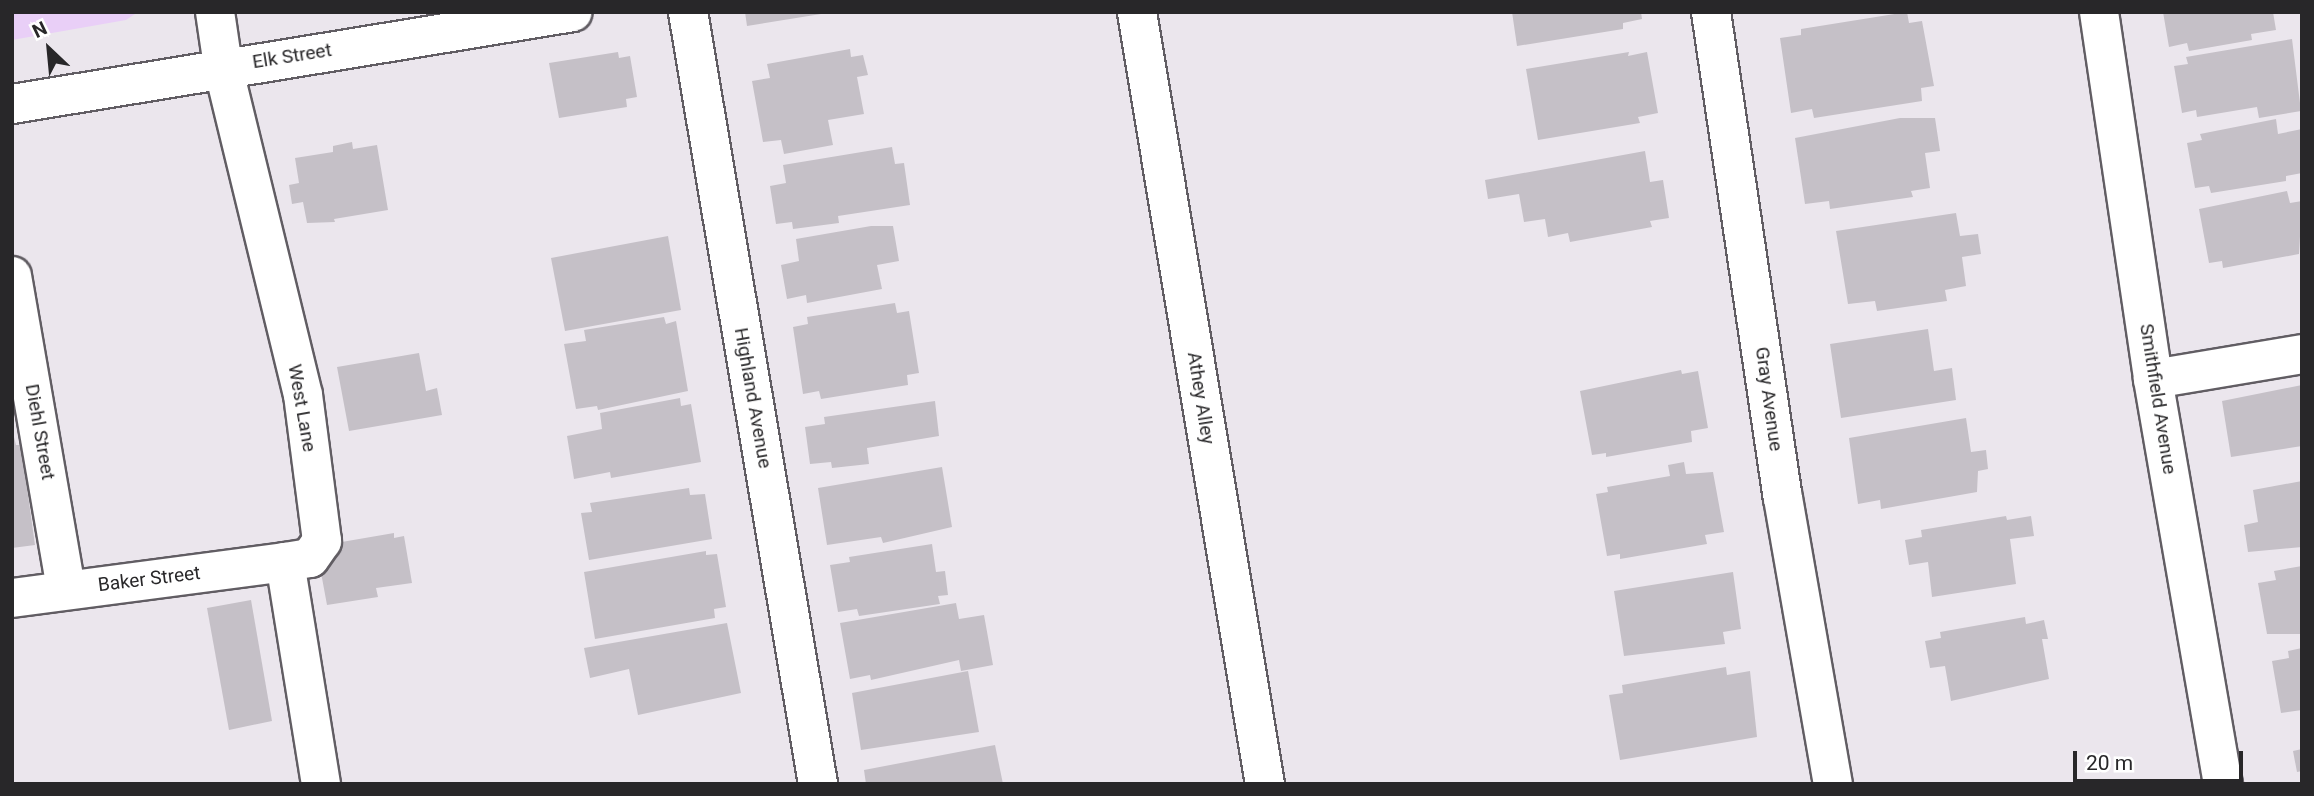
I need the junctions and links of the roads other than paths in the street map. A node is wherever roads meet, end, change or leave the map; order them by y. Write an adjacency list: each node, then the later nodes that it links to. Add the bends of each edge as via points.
1 (215, 12): 7 (street, West Lane)
2 (573, 12): 7 (street, Elk Street)
3 (688, 12): 16 (street, Highland Avenue)
4 (1137, 12): 17 (street, Athey Alley)
5 (1711, 12): 18 (street, Gray Avenue, via 1783,498)
6 (2099, 12): 11 (street, Smithfield Avenue)
7 (223, 66): 8 (street, Elk Street); 12 (street, West Lane, via 303,395 322,541 310,558)
8 (12, 104)
9 (12, 276): 13 (street, Diehl Street)
10 (2302, 354): 11 (street)
11 (2153, 379): 19 (street, Smithfield Avenue)
12 (285, 562): 13 (street, Baker Street); 15 (street)
13 (66, 589): 14 (street, Baker Street)
14 (12, 598)
15 (321, 784)
16 (818, 784)
17 (1265, 784)
18 (1833, 784)
19 (2223, 784)

